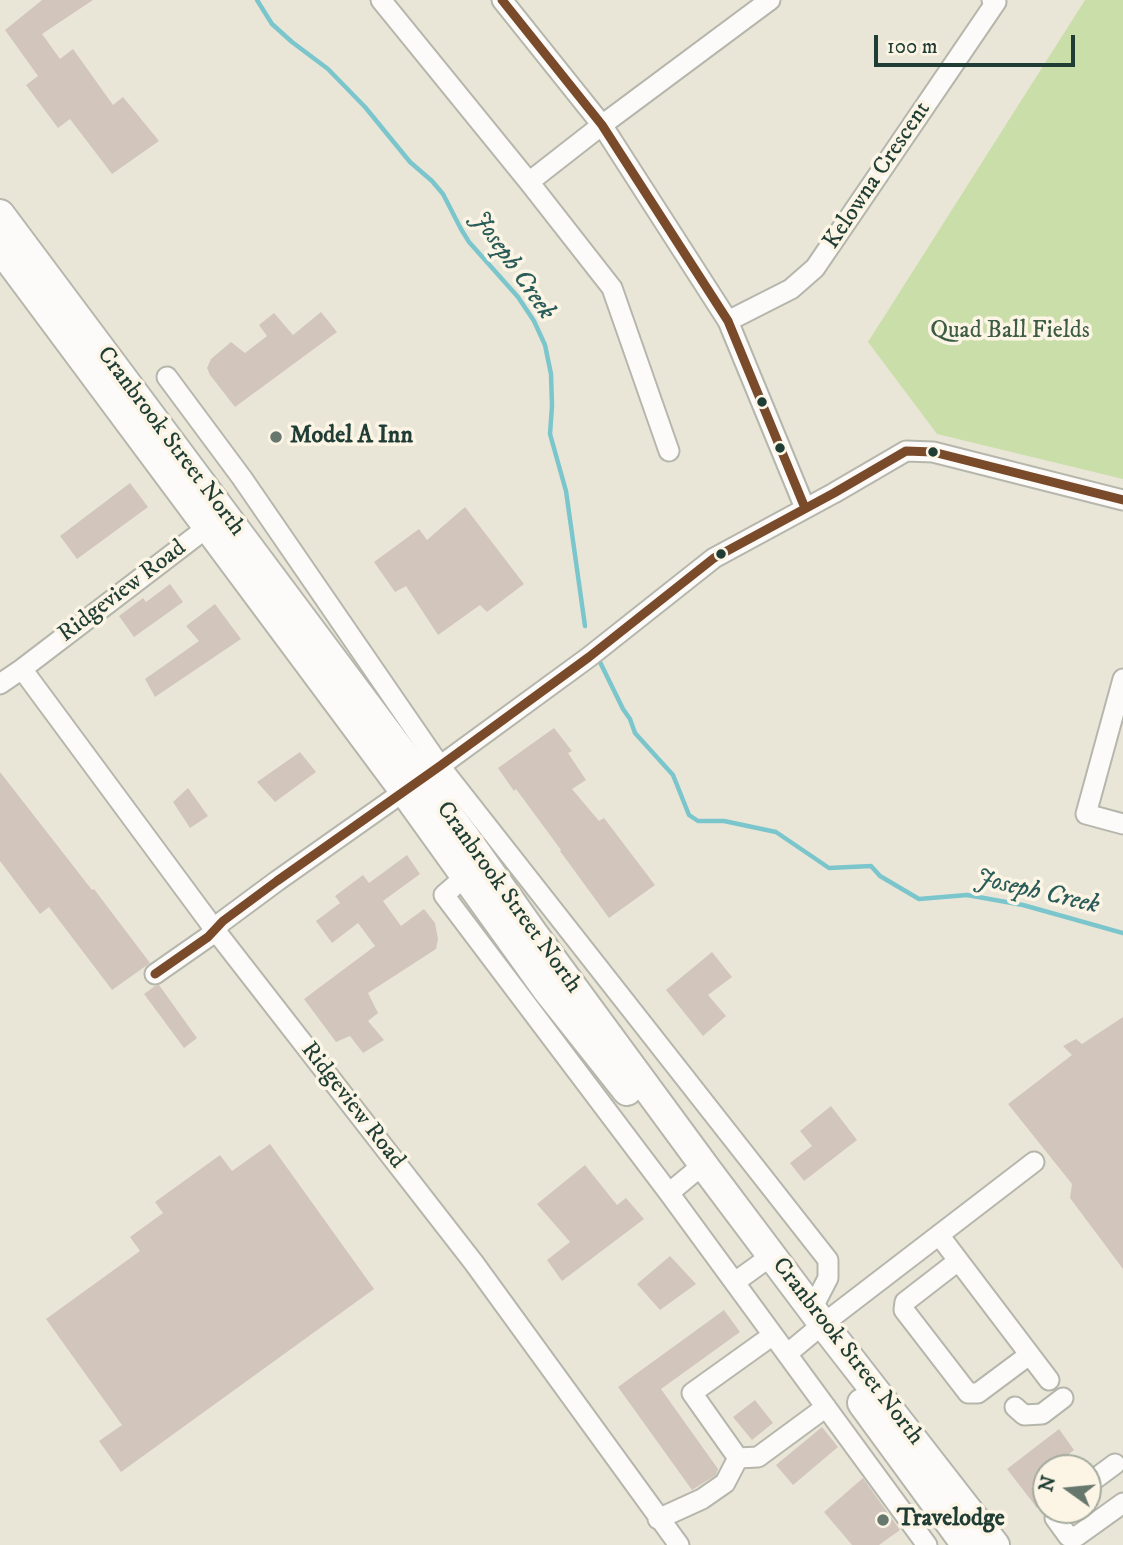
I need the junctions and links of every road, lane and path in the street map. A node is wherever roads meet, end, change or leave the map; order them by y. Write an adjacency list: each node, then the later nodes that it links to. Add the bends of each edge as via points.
1 (381, 0): 6 (street)
2 (502, 0): 5 (street)
3 (770, 0): 5 (street)
4 (992, 0): 9 (street, Kelowna Crescent, via 996,2 815,268 791,289)
5 (603, 125): 6 (street); 9 (street)
6 (529, 182): 11 (street, via 612,288)
7 (0, 214): 14 (highway, Cranbrook Street North)
8 (0, 248): 14 (highway, Cranbrook Street North)
9 (728, 321): 13 (street)
10 (167, 377): 18 (street, via 242,478)
11 (669, 451)
12 (1123, 500): 13 (street, via 933,452 906,451)
13 (805, 508): 18 (street, via 714,558 589,657)
14 (216, 521): 15 (street, Ridgeview Road); 18 (highway, Cranbrook Street North)
15 (22, 669): 17 (street, Ridgeview Road); 20 (street, Ridgeview Road)
16 (1123, 679): 19 (street, via 1086,814)
17 (0, 684)
18 (422, 779): 20 (street, via 276,881); 22 (highway, Cranbrook Street North, via 466,876 547,990); 30 (highway, Cranbrook Street North); 30 (street, via 828,1260)
19 (1123, 824)
20 (215, 930): 21 (street); 43 (street, Ridgeview Road, via 469,1257)
21 (155, 974)
22 (598, 1077): 24 (highway, Cranbrook Street North); 25 (street)
23 (1034, 1162): 26 (street)
24 (693, 1173): 25 (street); 28 (highway, Cranbrook Street North)
25 (669, 1193): 29 (street)
26 (939, 1235): 27 (street); 30 (street)
27 (958, 1261): 33 (street); 33 (street, via 905,1302 904,1310 968,1393 978,1393)
28 (760, 1264): 29 (street); 30 (highway, Cranbrook Street North)
29 (735, 1282): 31 (street)
30 (816, 1322): 32 (street); 48 (highway, Cranbrook Street North); 49 (highway, Cranbrook Street North)
31 (773, 1335): 32 (street); 38 (street, via 692,1393)
32 (787, 1354): 36 (street)
33 (1029, 1356): 34 (street)
34 (1049, 1380)
35 (1063, 1398): 37 (street, via 1042,1414 1024,1415)
36 (826, 1407): 38 (street, via 758,1457); 47 (street)
37 (1016, 1407)
38 (738, 1458): 43 (street, via 724,1483 702,1499)
39 (1115, 1464): 40 (street)
40 (1102, 1474)
41 (1123, 1503): 42 (street)
42 (1102, 1518)
43 (658, 1519): 46 (street, Ridgeview Road)
44 (1059, 1524): 45 (street, via 1068,1536 1077,1536)
45 (1094, 1524)
46 (678, 1545)
47 (927, 1545)
48 (966, 1545)
49 (995, 1545)

